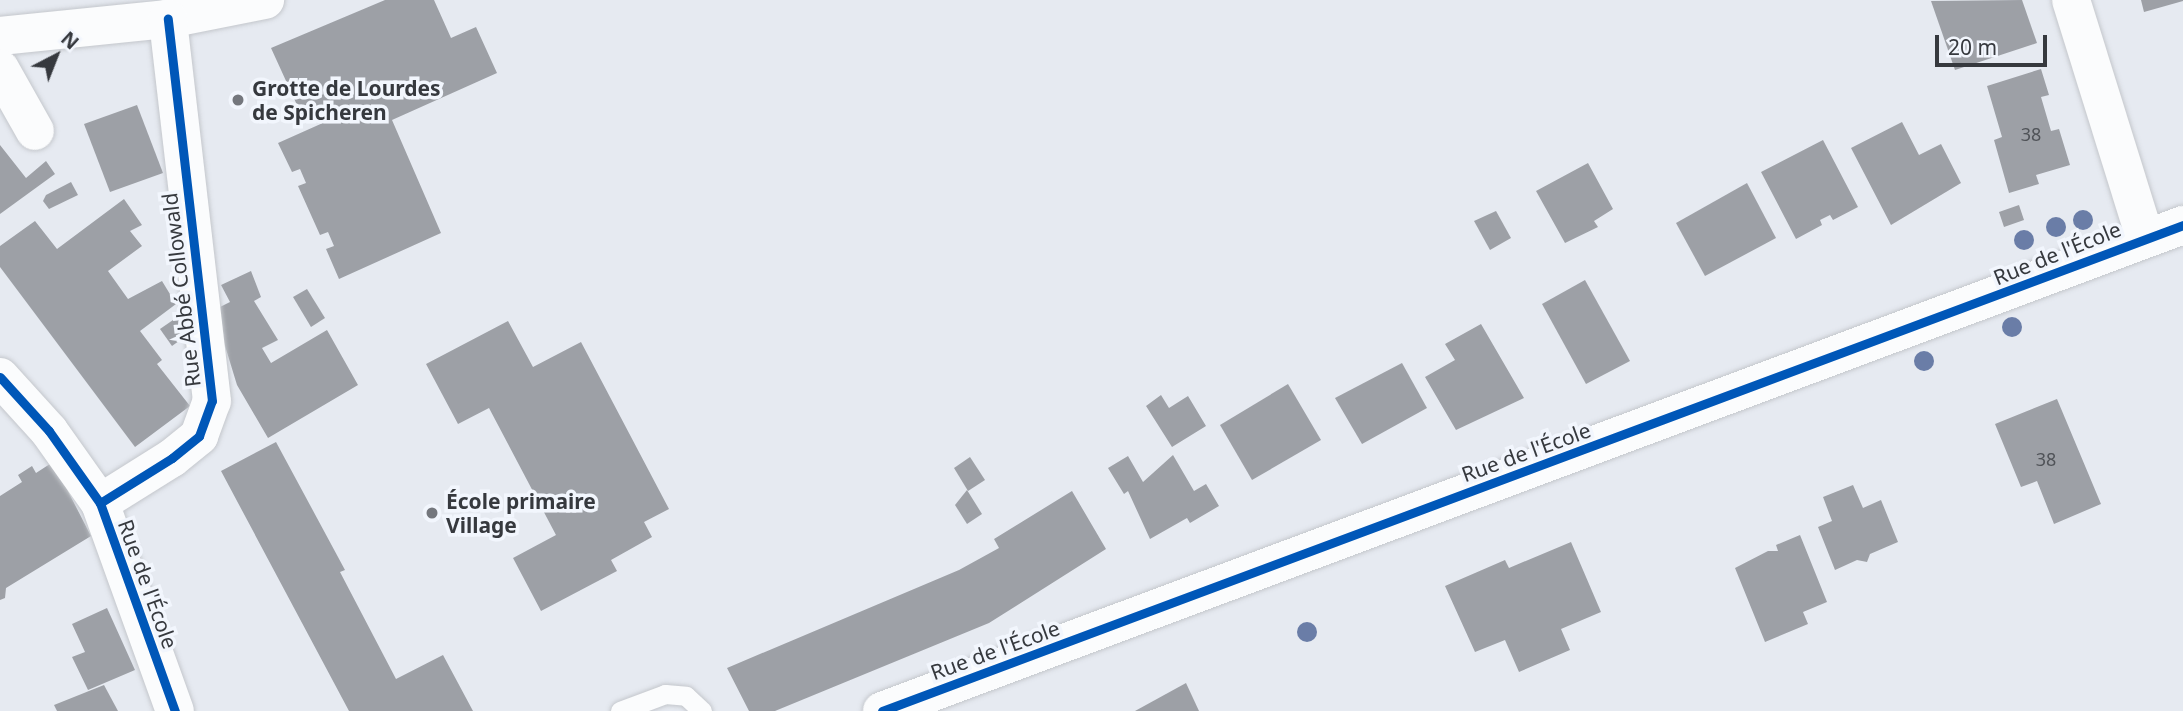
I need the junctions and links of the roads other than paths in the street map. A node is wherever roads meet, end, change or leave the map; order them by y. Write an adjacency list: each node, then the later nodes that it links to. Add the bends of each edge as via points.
1 (265, 0): 3 (street)
2 (2071, 0): 7 (street)
3 (156, 14): 4 (street); 9 (street, Rue Abbé Collowald, via 212,401 199,436)
4 (1, 51): 5 (street)
5 (35, 131)
6 (2183, 225): 7 (street, Rue de l'École)
7 (2145, 237): 13 (street, Rue de l'École, via 2006,293)
8 (8, 402): 9 (street, Rue de l'École)
9 (100, 503): 10 (street, Rue de l'École)
10 (175, 711)
11 (620, 711): 12 (lane, via 665,694 686,696)
12 (702, 711)
13 (881, 711)

